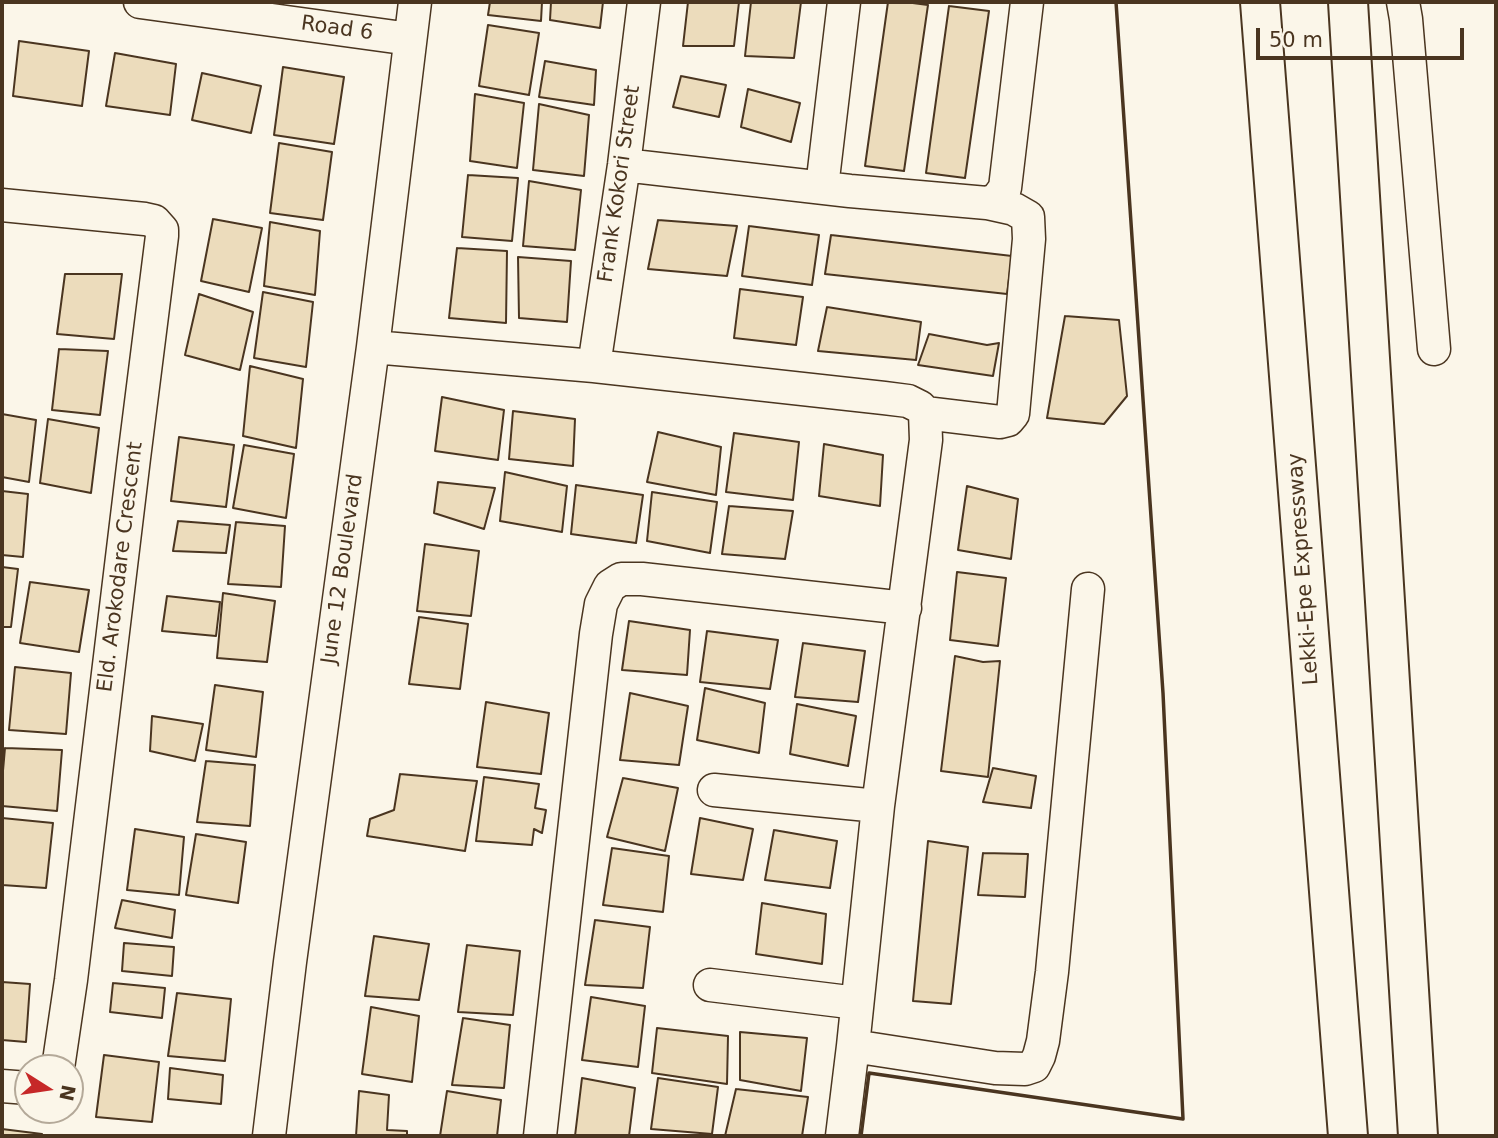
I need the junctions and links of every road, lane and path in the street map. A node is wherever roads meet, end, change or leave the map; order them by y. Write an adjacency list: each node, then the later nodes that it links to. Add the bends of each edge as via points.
1 (140, 2): 9 (street, Road 6)
2 (415, 2): 10 (street, June 12 Boulevard)
3 (643, 2): 11 (street, Frank Kokori Street)
4 (844, 2): 12 (street)
5 (1027, 2): 13 (street, via 1004,188 997,199)
6 (1259, 2): 30 (highway, Lekki-Epe Expressway)
7 (1348, 2): 31 (highway)
8 (1403, 2): 16 (street)
9 (183, 5): 10 (street, Road 6)
10 (410, 39): 15 (street, June 12 Boulevard)
11 (624, 165): 12 (street); 17 (street, Frank Kokori Street)
12 (822, 187): 13 (street)
13 (987, 203): 18 (street, via 1028,217 1030,239 1013,414 1000,422)
14 (2, 205): 26 (street, Eld. Arokodare Crescent, via 145,219 162,230)
15 (373, 347): 17 (street); 27 (street, June 12 Boulevard)
16 (1434, 349)
17 (594, 366): 18 (street, via 908,401)
18 (925, 413): 20 (street, via 926,440)
19 (1088, 589): 25 (street, via 1040,1056 1034,1066 1024,1069 995,1068)
20 (905, 608): 22 (street); 28 (street, via 642,579 621,579 610,586 601,604 590,677)
21 (714, 790): 22 (street)
22 (878, 806): 24 (street)
23 (710, 985): 24 (street)
24 (857, 1003): 25 (street)
25 (853, 1046): 29 (street)
26 (60, 1054)
27 (269, 1136)
28 (540, 1136)
29 (842, 1136)
30 (1348, 1136)
31 (1418, 1136)

